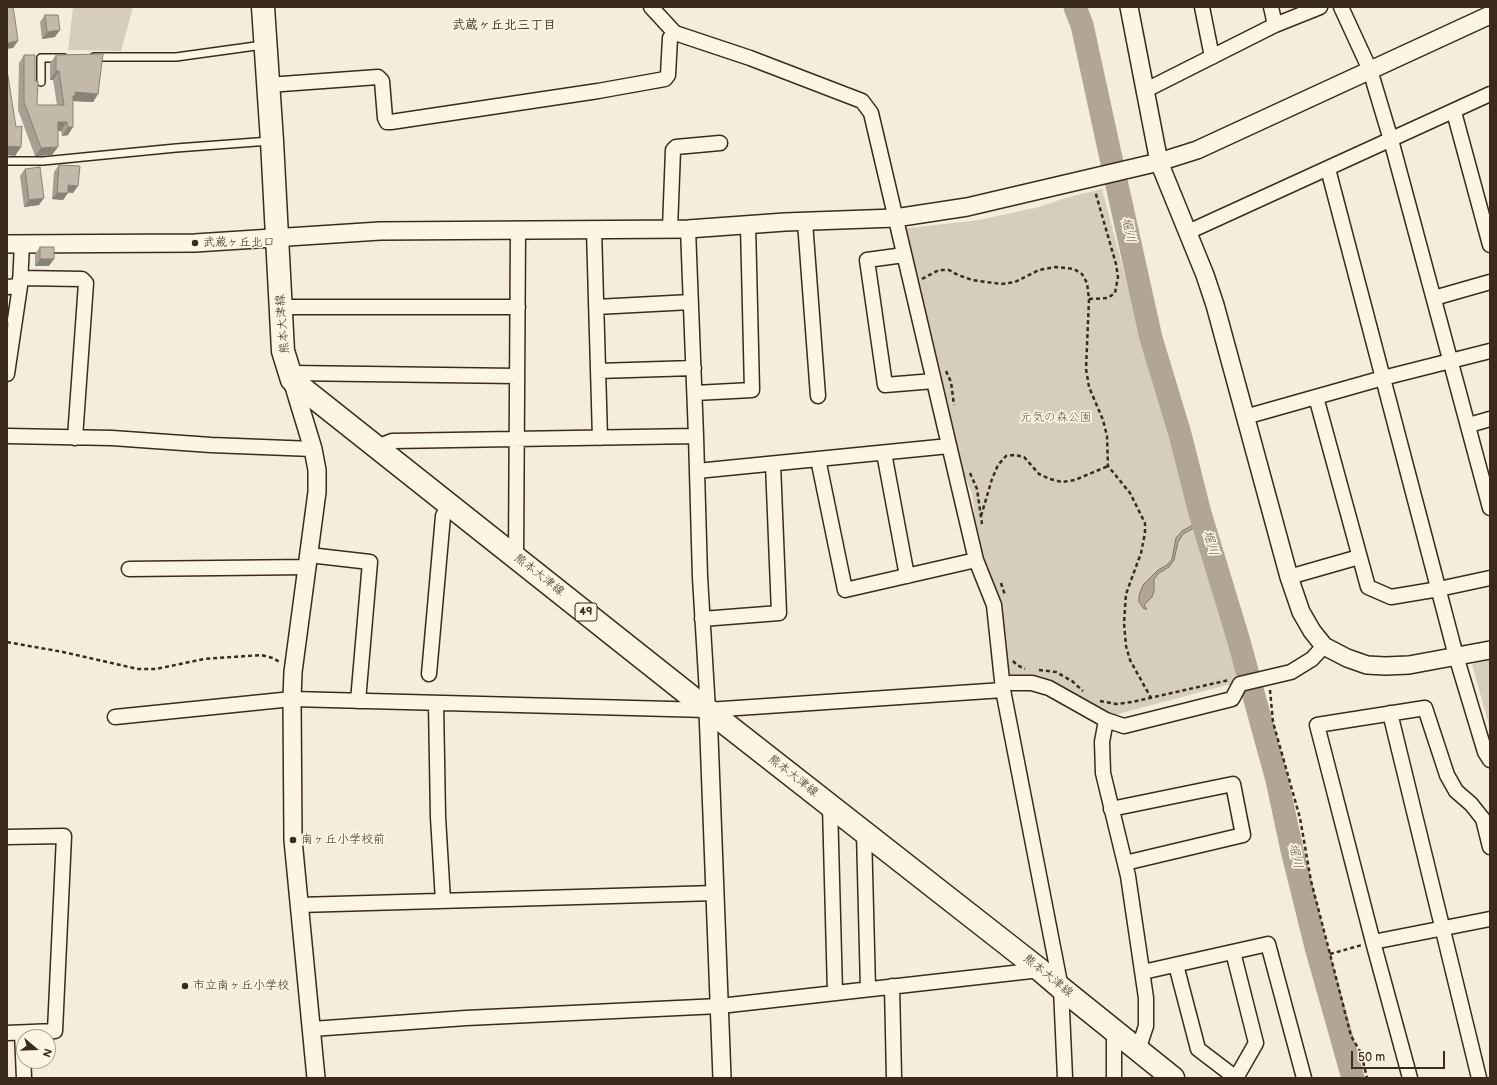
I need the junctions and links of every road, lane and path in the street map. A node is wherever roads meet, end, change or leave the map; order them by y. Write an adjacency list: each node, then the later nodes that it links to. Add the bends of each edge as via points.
1 (262, 7): 11 (main road, 熊本大津線)
2 (651, 7): 10 (street)
3 (1128, 7): 18 (street)
4 (1202, 7): 13 (street)
5 (1271, 7): 9 (street)
6 (1320, 7): 9 (street)
7 (1341, 7): 15 (street)
8 (1490, 15): 15 (street)
9 (1275, 26): 13 (street)
10 (675, 33): 17 (street, via 670,38 668,75 665,79 591,93 391,122 387,122 385,118 382,81 378,77); 28 (street, via 750,58 862,102 871,113)
11 (265, 45): 12 (lane, via 176,57); 17 (main road, 熊本大津線)
12 (88, 57)
13 (1212, 57): 18 (street)
14 (73, 58): 16 (lane, via 41,58)
15 (1370, 70): 21 (street); 25 (street, via 1198,150)
16 (41, 82)
17 (268, 86): 22 (main road, 熊本大津線)
18 (1144, 91): 25 (street)
19 (1490, 94): 20 (street)
20 (1454, 112): 21 (street); 38 (street)
21 (1391, 140): 26 (street); 43 (street)
22 (272, 141): 24 (lane, via 44,161); 36 (main road, 熊本大津線)
23 (720, 143): 31 (street, via 676,147 673,150)
24 (7, 161)
25 (1159, 162): 27 (street); 35 (street)
26 (1328, 169): 35 (street); 57 (street)
27 (1093, 178): 28 (street, via 967,207); 44 (path, via 1118,277 1115,294 1108,298)
28 (895, 218): 29 (street); 39 (street)
29 (805, 222): 30 (street); 60 (street)
30 (748, 225): 32 (street); 59 (street, via 752,390)
31 (670, 229): 32 (street); 34 (street)
32 (688, 229): 45 (street)
33 (518, 230): 34 (street); 36 (street, via 380,231); 47 (street)
34 (594, 230): 48 (street)
35 (1188, 232): 63 (street, via 1215,304)
36 (277, 238): 37 (street, via 195,243); 46 (main road, 熊本大津線)
37 (15, 244): 42 (street)
38 (1490, 245)
39 (904, 255): 58 (street); 58 (street, via 867,260 886,385)
40 (918, 275): 44 (path, via 919,282 939,270 949,270 972,280 1001,284 1015,282 1039,270 1074,269 1082,274 1087,283)
41 (1490, 282): 43 (street)
42 (16, 284): 51 (street); 68 (street, via 82,279 86,283)
43 (1434, 298): 50 (street)
44 (1088, 299): 77 (path, via 1086,369 1089,386 1108,436)
45 (691, 302): 48 (street); 52 (street)
46 (281, 307): 47 (street); 56 (main road, 熊本大津線, via 283,351)
47 (518, 307): 55 (street)
48 (596, 307): 54 (street)
49 (1490, 351): 50 (street)
50 (1451, 361): 57 (street); 65 (street)
51 (7, 368)
52 (694, 368): 54 (street); 59 (street)
53 (945, 369): 62 (path, via 951,382)
54 (598, 371): 69 (street)
55 (517, 376): 56 (street); 70 (street)
56 (291, 377): 72 (main road, 熊本大津線 / 49); 73 (street)
57 (1383, 378): 61 (street); 93 (street)
58 (934, 381): 71 (street)
59 (695, 393): 67 (street)
60 (818, 396)
61 (1316, 397): 63 (street); 85 (street)
62 (954, 408)
63 (1245, 417): 90 (street)
64 (1490, 419): 65 (street)
65 (1469, 425): 81 (street)
66 (7, 436): 68 (street)
67 (696, 436): 69 (street); 78 (street)
68 (75, 438): 73 (street)
69 (600, 438): 70 (street)
70 (517, 440): 72 (street, via 392,441); 84 (street)
71 (949, 446): 74 (street); 86 (street)
72 (377, 447): 80 (main road, 熊本大津線 / 49)
73 (313, 449): 87 (street, via 317,470 317,492)
74 (884, 453): 75 (street); 89 (street)
75 (818, 459): 76 (street); 89 (street, via 846,590)
76 (773, 464): 78 (street); 95 (street, via 779,613)
77 (1108, 466): 82 (path, via 1075,480 1062,482 1050,480 1039,474 1024,457 1006,456 998,465 992,479); 109 (path, via 1130,493 1145,523 1141,553 1126,594 1124,623 1130,660)
78 (697, 471): 95 (street)
79 (970, 472): 82 (path, via 977,489)
80 (449, 504): 84 (main road, 熊本大津線 / 49); 104 (street, via 443,516)
81 (1490, 508)
82 (981, 516): 83 (path)
83 (984, 531)
84 (516, 557): 114 (main road, 熊本大津線 / 49)
85 (1359, 557): 90 (street); 93 (street, via 1368,587 1390,597)
86 (976, 560): 89 (street); 106 (street, via 994,605)
87 (308, 561): 88 (street); 103 (street); 112 (street, via 370,562)
88 (129, 569)
89 (907, 576)
90 (1289, 577): 97 (street, via 1301,612)
91 (1490, 578): 93 (street)
92 (999, 580): 94 (path)
93 (1439, 589): 99 (street)
94 (1005, 596)
95 (702, 619): 114 (street)
96 (7, 642): 103 (path, via 138,669 156,669 204,659 261,655 273,658)
97 (1324, 646): 99 (street, via 1367,665 1409,665); 105 (street, via 1312,659 1291,672)
98 (1490, 650): 99 (street)
99 (1456, 656): 118 (street, via 1484,752)
100 (1010, 658): 101 (path)
101 (1027, 670)
102 (1033, 670): 108 (path, via 1056,672)
103 (293, 672): 110 (street)
104 (429, 674)
105 (1240, 684): 109 (path, via 1236,678); 117 (street, via 1232,699 1124,726)
106 (1003, 686): 114 (street); 117 (street, via 1032,683 1048,688); 137 (street)
107 (1270, 688): 132 (path, via 1273,722 1300,818 1311,880)
108 (1086, 693)
109 (1151, 698): 111 (path, via 1116,704)
110 (292, 699): 112 (street); 116 (street); 127 (street, via 293,840)
111 (1096, 699)
112 (358, 701): 113 (street)
113 (436, 703): 114 (street); 126 (street, via 438,817)
114 (708, 710): 119 (main road, 熊本大津線 / 49); 125 (street)
115 (1390, 713): 123 (street, via 1425,708 1447,775 1456,791 1483,819); 129 (street); 130 (street, via 1317,724)
116 (115, 717)
117 (1106, 720): 120 (street, via 1102,742 1103,773)
118 (1490, 760)
119 (830, 805): 121 (main road, 熊本大津線 / 49); 139 (street)
120 (1111, 809): 124 (street); 124 (street, via 1233,784 1243,835)
121 (864, 832): 134 (main road, 熊本大津線 / 49); 138 (street)
122 (7, 837): 141 (street, via 64,836)
123 (1490, 846)
124 (1125, 863): 135 (street)
125 (716, 893): 126 (street); 140 (street)
126 (443, 901): 127 (street)
127 (299, 905): 142 (street)
128 (1490, 919): 129 (street)
129 (1443, 928): 130 (street); 155 (street)
130 (1373, 942): 132 (path); 154 (street)
131 (1233, 952): 133 (street); 151 (street, via 1256,1043); 152 (street, via 1268,944)
132 (1330, 954): 153 (path, via 1351,1036 1360,1053)
133 (1176, 965): 135 (street); 151 (street, via 1198,1049)
134 (1040, 970): 136 (street); 137 (main road, 熊本大津線 / 49)
135 (1143, 972): 144 (street, via 1146,1026)
136 (892, 986): 138 (street); 147 (street)
137 (1061, 988): 143 (main road, 熊本大津線 / 49); 148 (street)
138 (868, 989): 139 (street)
139 (835, 993): 140 (street)
140 (720, 1006): 142 (street, via 466,1018); 146 (street)
141 (55, 1029)
142 (312, 1029): 145 (street)
143 (1114, 1029): 144 (main road, 熊本大津線 / 49); 149 (street)
144 (1138, 1050): 150 (main road, 熊本大津線 / 49)
145 (316, 1078)
146 (722, 1078)
147 (894, 1078)
148 (1065, 1078)
149 (1114, 1078)
150 (1173, 1078)
151 (1236, 1078)
152 (1304, 1078)
153 (1367, 1078)
154 (1410, 1078)
155 (1479, 1078)

